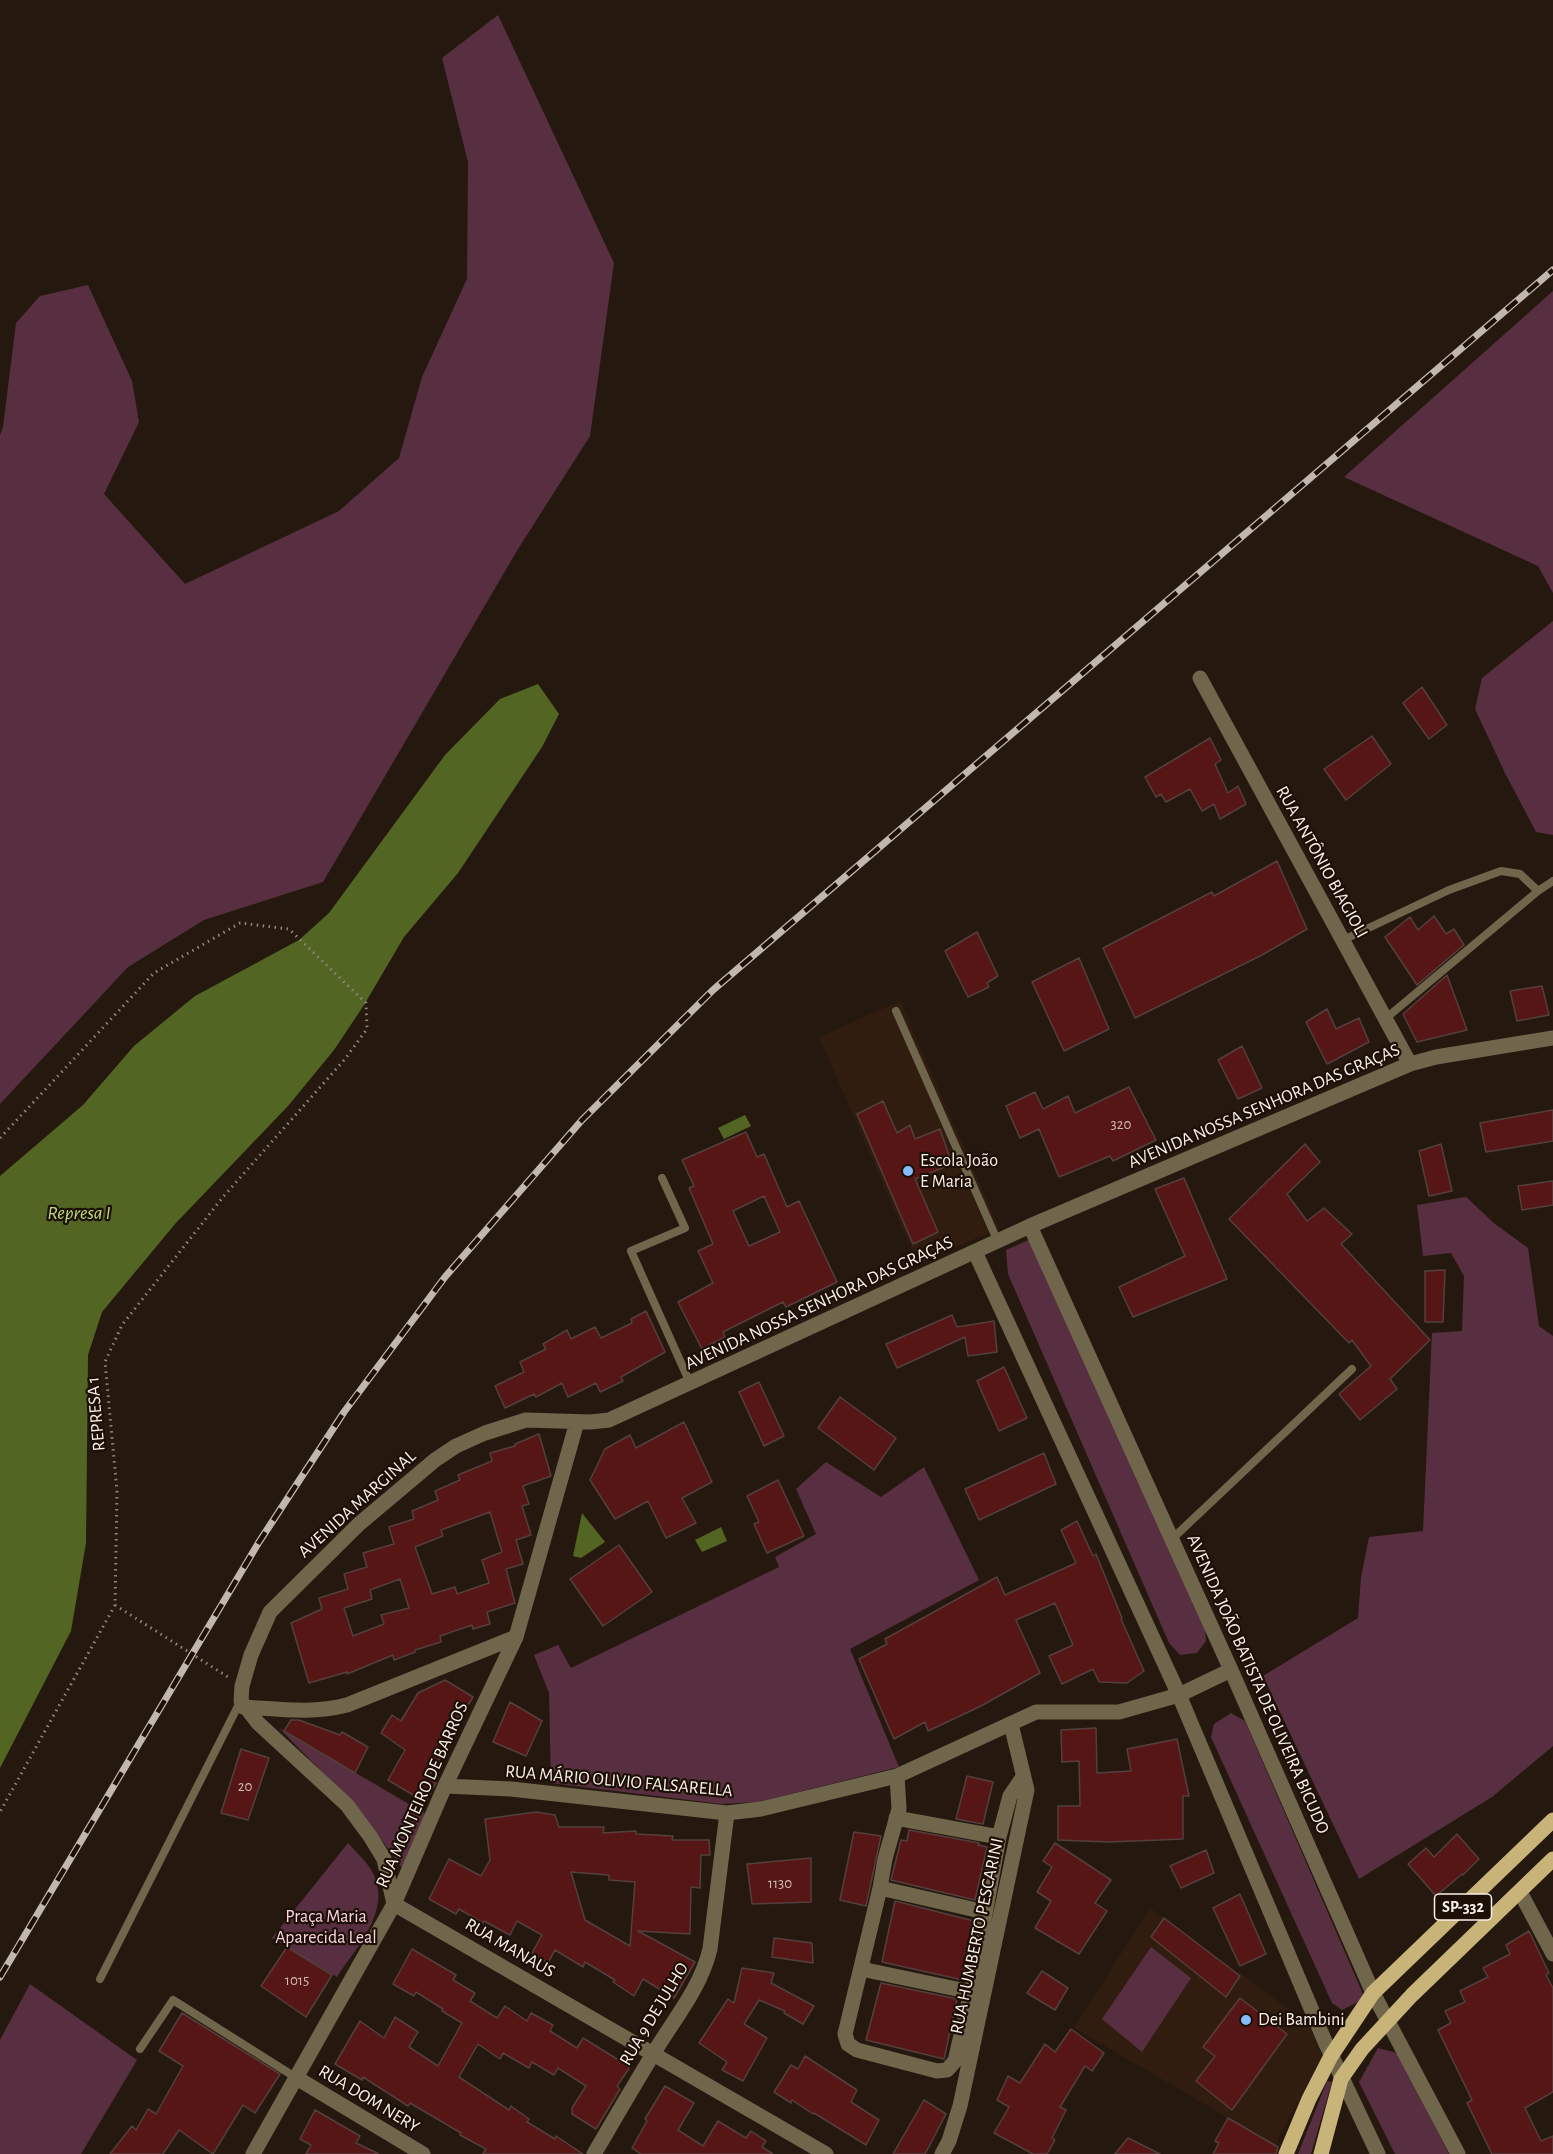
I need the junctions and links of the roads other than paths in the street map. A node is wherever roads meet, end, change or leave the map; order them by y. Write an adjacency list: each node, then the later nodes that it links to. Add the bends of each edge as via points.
1 (1200, 678): 4 (street, RUA ANTÔNIO BIAGIOLI)
2 (1553, 880): 3 (lane)
3 (1538, 891): 4 (lane, via 1520,874 1501,871 1449,890); 6 (lane)
4 (1343, 940): 6 (street, RUA ANTÔNIO BIAGIOLI)
5 (896, 1011): 11 (lane)
6 (1385, 1019): 8 (street, RUA ANTÔNIO BIAGIOLI)
7 (1553, 1038): 8 (street, AVENIDA NOSSA SENHORA DAS GRAÇAS)
8 (1410, 1064): 10 (street, AVENIDA NOSSA SENHORA DAS GRAÇAS)
9 (662, 1178): 14 (lane, via 685,1228 631,1251)
10 (1030, 1226): 11 (street, AVENIDA NOSSA SENHORA DAS GRAÇAS); 16 (street, AVENIDA JOÃO BATISTA DE OLIVEIRA BICUDO)
11 (998, 1242): 12 (street, AVENIDA NOSSA SENHORA DAS GRAÇAS)
12 (975, 1252): 14 (street, AVENIDA NOSSA SENHORA DAS GRAÇAS); 19 (street)
13 (1352, 1369): 16 (lane)
14 (690, 1383): 15 (street, AVENIDA NOSSA SENHORA DAS GRAÇAS, via 609,1420)
15 (577, 1422): 17 (street); 20 (street, AVENIDA MARGINAL, via 526,1420 485,1433 435,1460 359,1524 270,1612 251,1654)
16 (1172, 1539): 18 (street, AVENIDA JOÃO BATISTA DE OLIVEIRA BICUDO)
17 (516, 1637): 20 (street, via 326,1711 310,1712); 24 (street, RUA MONTEIRO DE BARROS)
18 (1232, 1670): 19 (street, RUA MÁRIO OLIVIO FALSARELLA); 38 (street, AVENIDA JOÃO BATISTA DE OLIVEIRA BICUDO)
19 (1179, 1695): 21 (street, RUA MÁRIO OLIVIO FALSARELLA, via 1119,1712 1036,1712); 42 (street)
20 (242, 1698): 32 (street, via 258,1723 359,1819 384,1859); 36 (lane)
21 (1011, 1724): 22 (street, RUA MÁRIO OLIVIO FALSARELLA); 23 (street, RUA HUMBERTO PESCARINI)
22 (897, 1776): 25 (street, RUA MÁRIO OLIVIO FALSARELLA, via 761,1809); 26 (street)
23 (1023, 1777): 28 (street, via 1010,1796); 49 (street, RUA HUMBERTO PESCARINI, via 1028,1790 1023,1817 963,2094)
24 (445, 1786): 25 (street, RUA MÁRIO OLIVIO FALSARELLA, via 511,1789); 32 (street, RUA MONTEIRO DE BARROS)
25 (727, 1813): 41 (street, RUA 9 DE JULHO, via 705,1968)
26 (896, 1818): 28 (street); 30 (street)
27 (1553, 1820): 38 (main road, SP-332)
28 (999, 1837): 33 (street)
29 (1553, 1859): 31 (main road, SP-332)
30 (880, 1888): 33 (street); 35 (street)
31 (1520, 1892): 34 (street); 39 (main road, SP-332)
32 (394, 1904): 41 (street, RUA MANAUS); 43 (street, RUA MONTEIRO DE BARROS)
33 (986, 1912): 37 (street)
34 (1553, 1954)
35 (861, 1969): 37 (street); 37 (street, via 845,2034 848,2044 857,2050 937,2072 947,2070 955,2061)
36 (100, 1979)
37 (971, 1992)
38 (1372, 1993): 39 (street, AVENIDA JOÃO BATISTA DE OLIVEIRA BICUDO); 42 (main road, SP-332)
39 (1388, 2021): 44 (main road, SP-332); 53 (street, AVENIDA JOÃO BATISTA DE OLIVEIRA BICUDO)
40 (140, 2049): 43 (lane, via 173,2000)
41 (653, 2053): 47 (street, RUA 9 DE JULHO); 48 (street, RUA MANAUS)
42 (1331, 2056): 44 (street); 50 (main road, SP-332)
43 (295, 2077): 45 (street, RUA MONTEIRO DE BARROS); 46 (street, RUA DOM NERY)
44 (1341, 2079): 51 (main road, SP-332); 52 (street)
45 (253, 2154)
46 (423, 2154)
47 (594, 2154)
48 (826, 2154)
49 (942, 2154)
50 (1286, 2154)
51 (1321, 2154)
52 (1378, 2154)
53 (1458, 2154)

